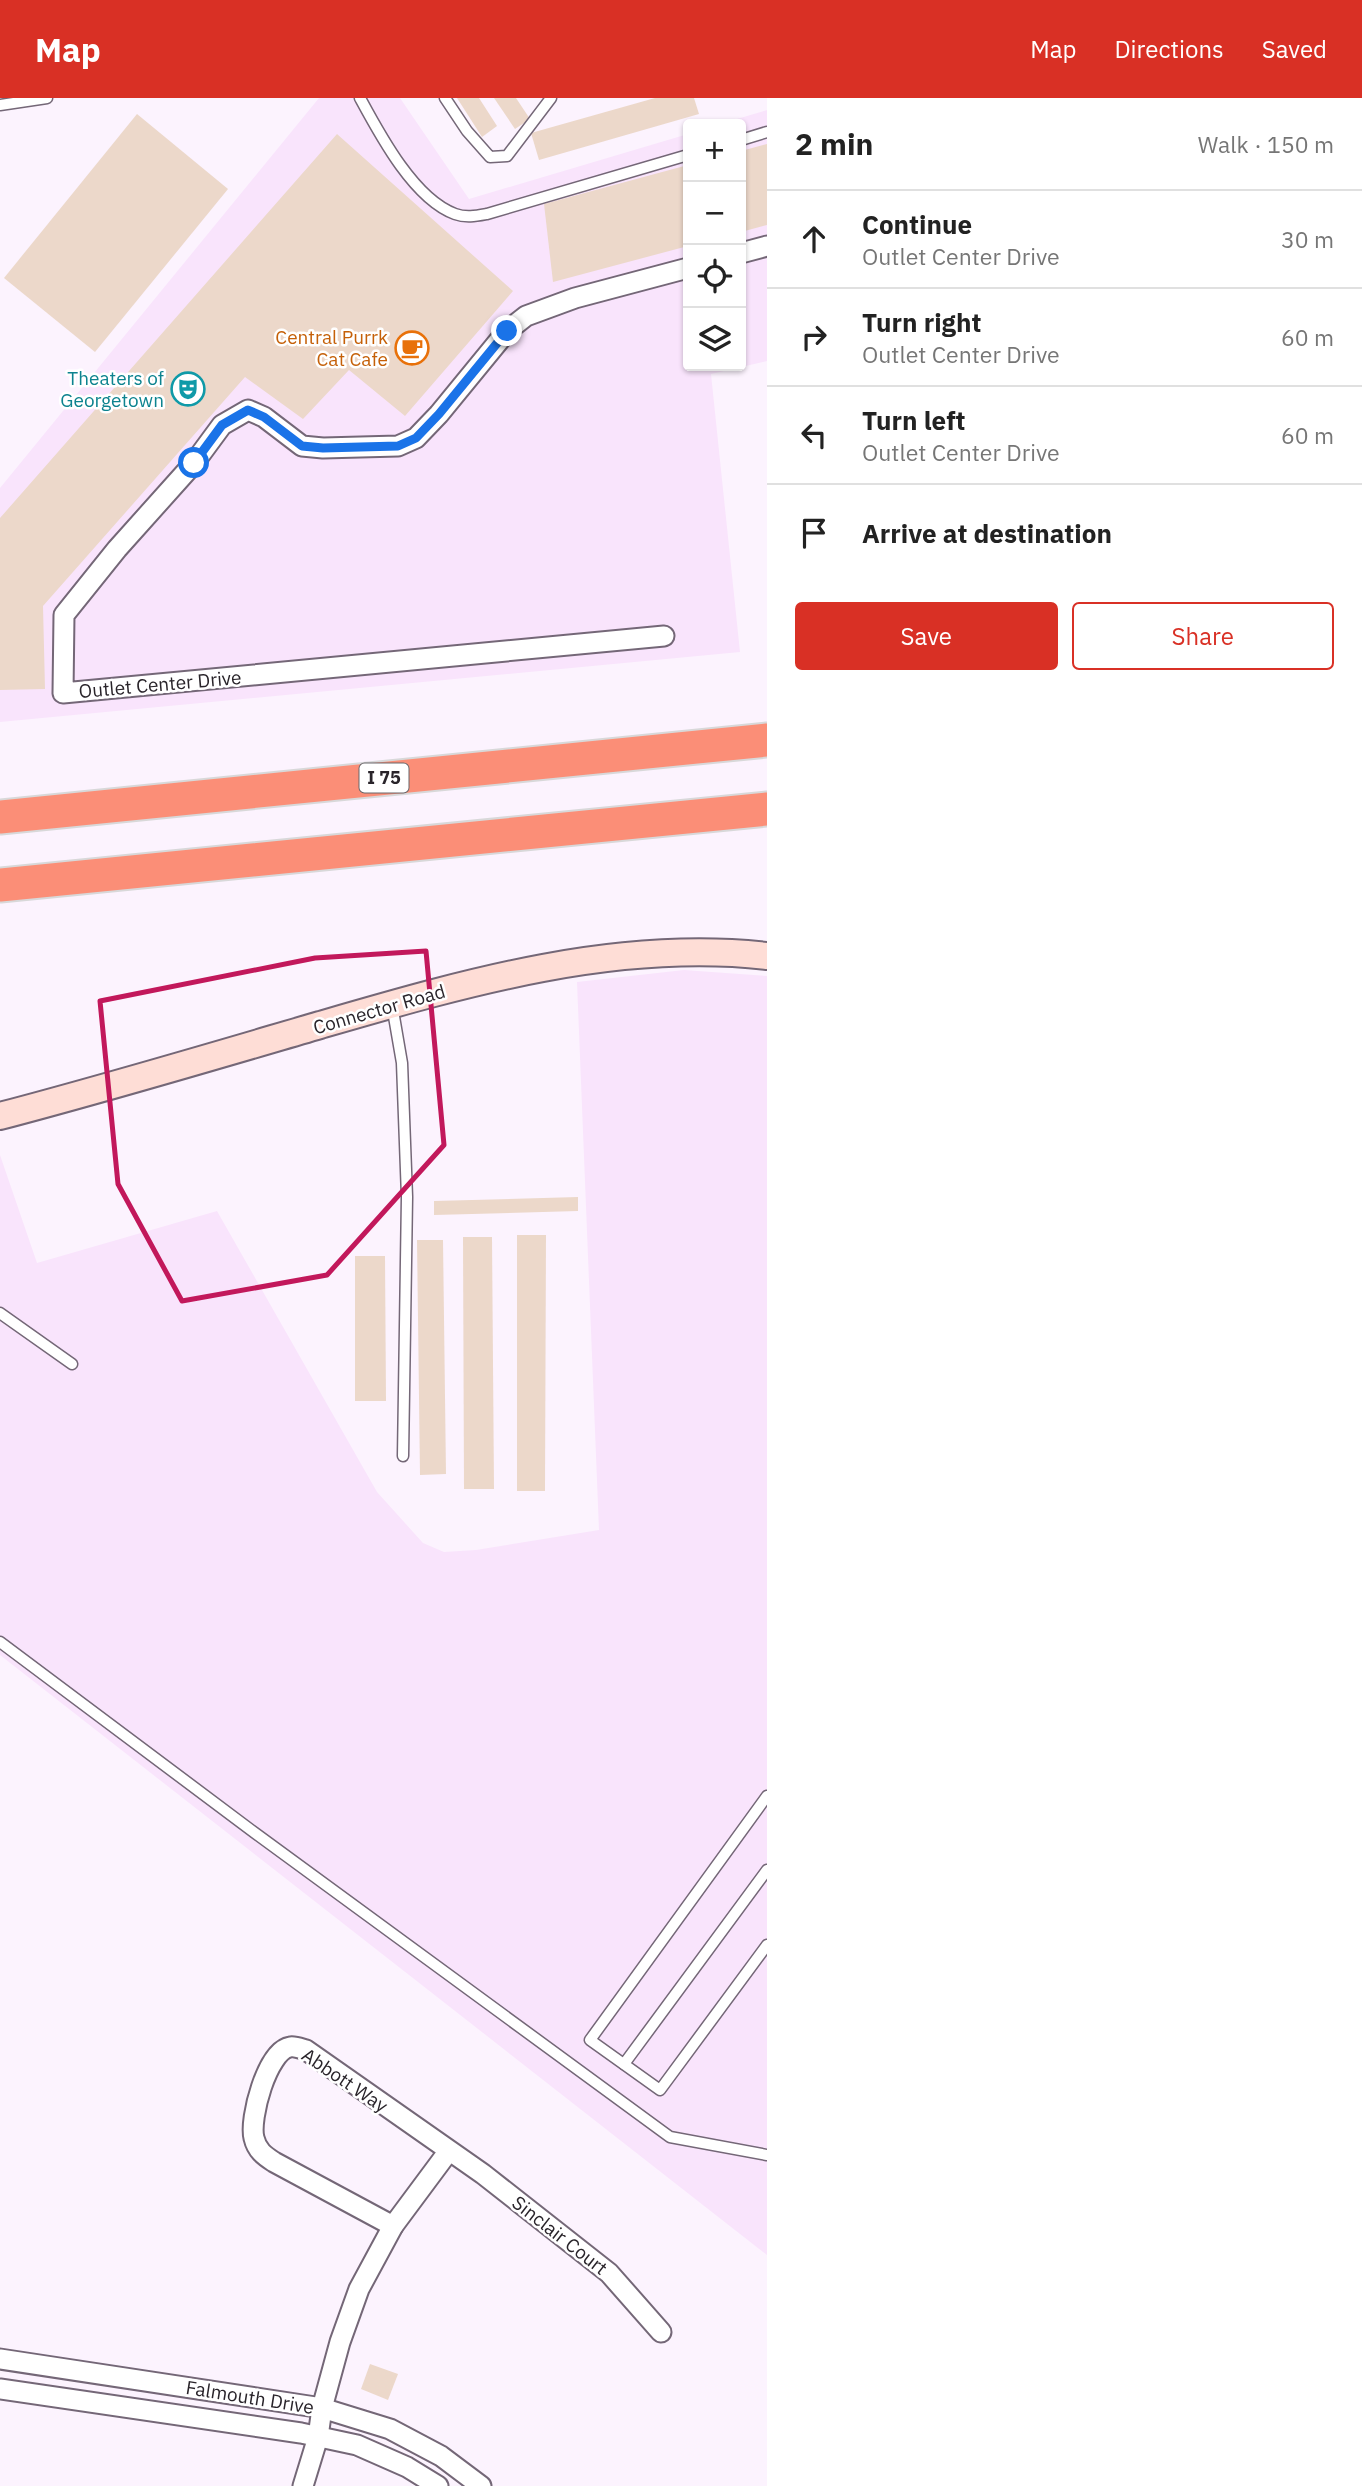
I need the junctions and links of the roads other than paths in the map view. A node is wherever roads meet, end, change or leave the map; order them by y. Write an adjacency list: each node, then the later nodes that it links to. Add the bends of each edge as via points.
1 (47, 98): 5 (lane)
2 (360, 98): 8 (lane, via 401,170 456,215 487,214)
3 (444, 98): 4 (lane, via 489,157 507,156)
4 (551, 98)
5 (0, 104)
6 (767, 132): 7 (lane)
7 (746, 138)
8 (683, 156)
9 (767, 246): 10 (street)
10 (746, 252)
11 (683, 269): 12 (street, Outlet Center Drive, via 526,316 507,331 432,422 416,438 398,446 302,446 248,410 222,425 64,615 63,693)
12 (664, 636)
13 (767, 740): 17 (highway, I 75)
14 (767, 808): 15 (highway)
15 (700, 815): 16 (highway); 18 (highway)
16 (767, 815)
17 (0, 817)
18 (0, 885)
19 (767, 956): 20 (main road, Connector Road, via 667,954 575,962)
20 (392, 1004): 21 (main road, Connector Road); 24 (lane, via 402,1063 407,1197)
21 (0, 1116)
22 (0, 1312): 23 (lane)
23 (72, 1364)
24 (403, 1456)
25 (0, 1642): 31 (lane, via 670,2137)
26 (767, 1796): 29 (lane, via 590,2040)
27 (767, 1870): 29 (lane)
28 (767, 1945): 29 (lane, via 660,2090)
29 (624, 2064)
30 (448, 2152): 32 (street); 32 (street, Abbott Way, via 306,2050 291,2046 274,2059 262,2083 254,2121 253,2137 260,2152); 33 (street, Sinclair Court, via 609,2273)
31 (767, 2155)
32 (393, 2225): 36 (street, via 359,2289)
33 (661, 2332)
34 (0, 2359): 36 (street, Falmouth Drive)
35 (0, 2389): 37 (street, Falmouth Drive)
36 (322, 2408): 37 (street); 40 (street, Falmouth Drive, via 390,2429 441,2456)
37 (318, 2437): 38 (street); 39 (street, Falmouth Drive, via 357,2445)
38 (303, 2486)
39 (438, 2486)
40 (481, 2486)

